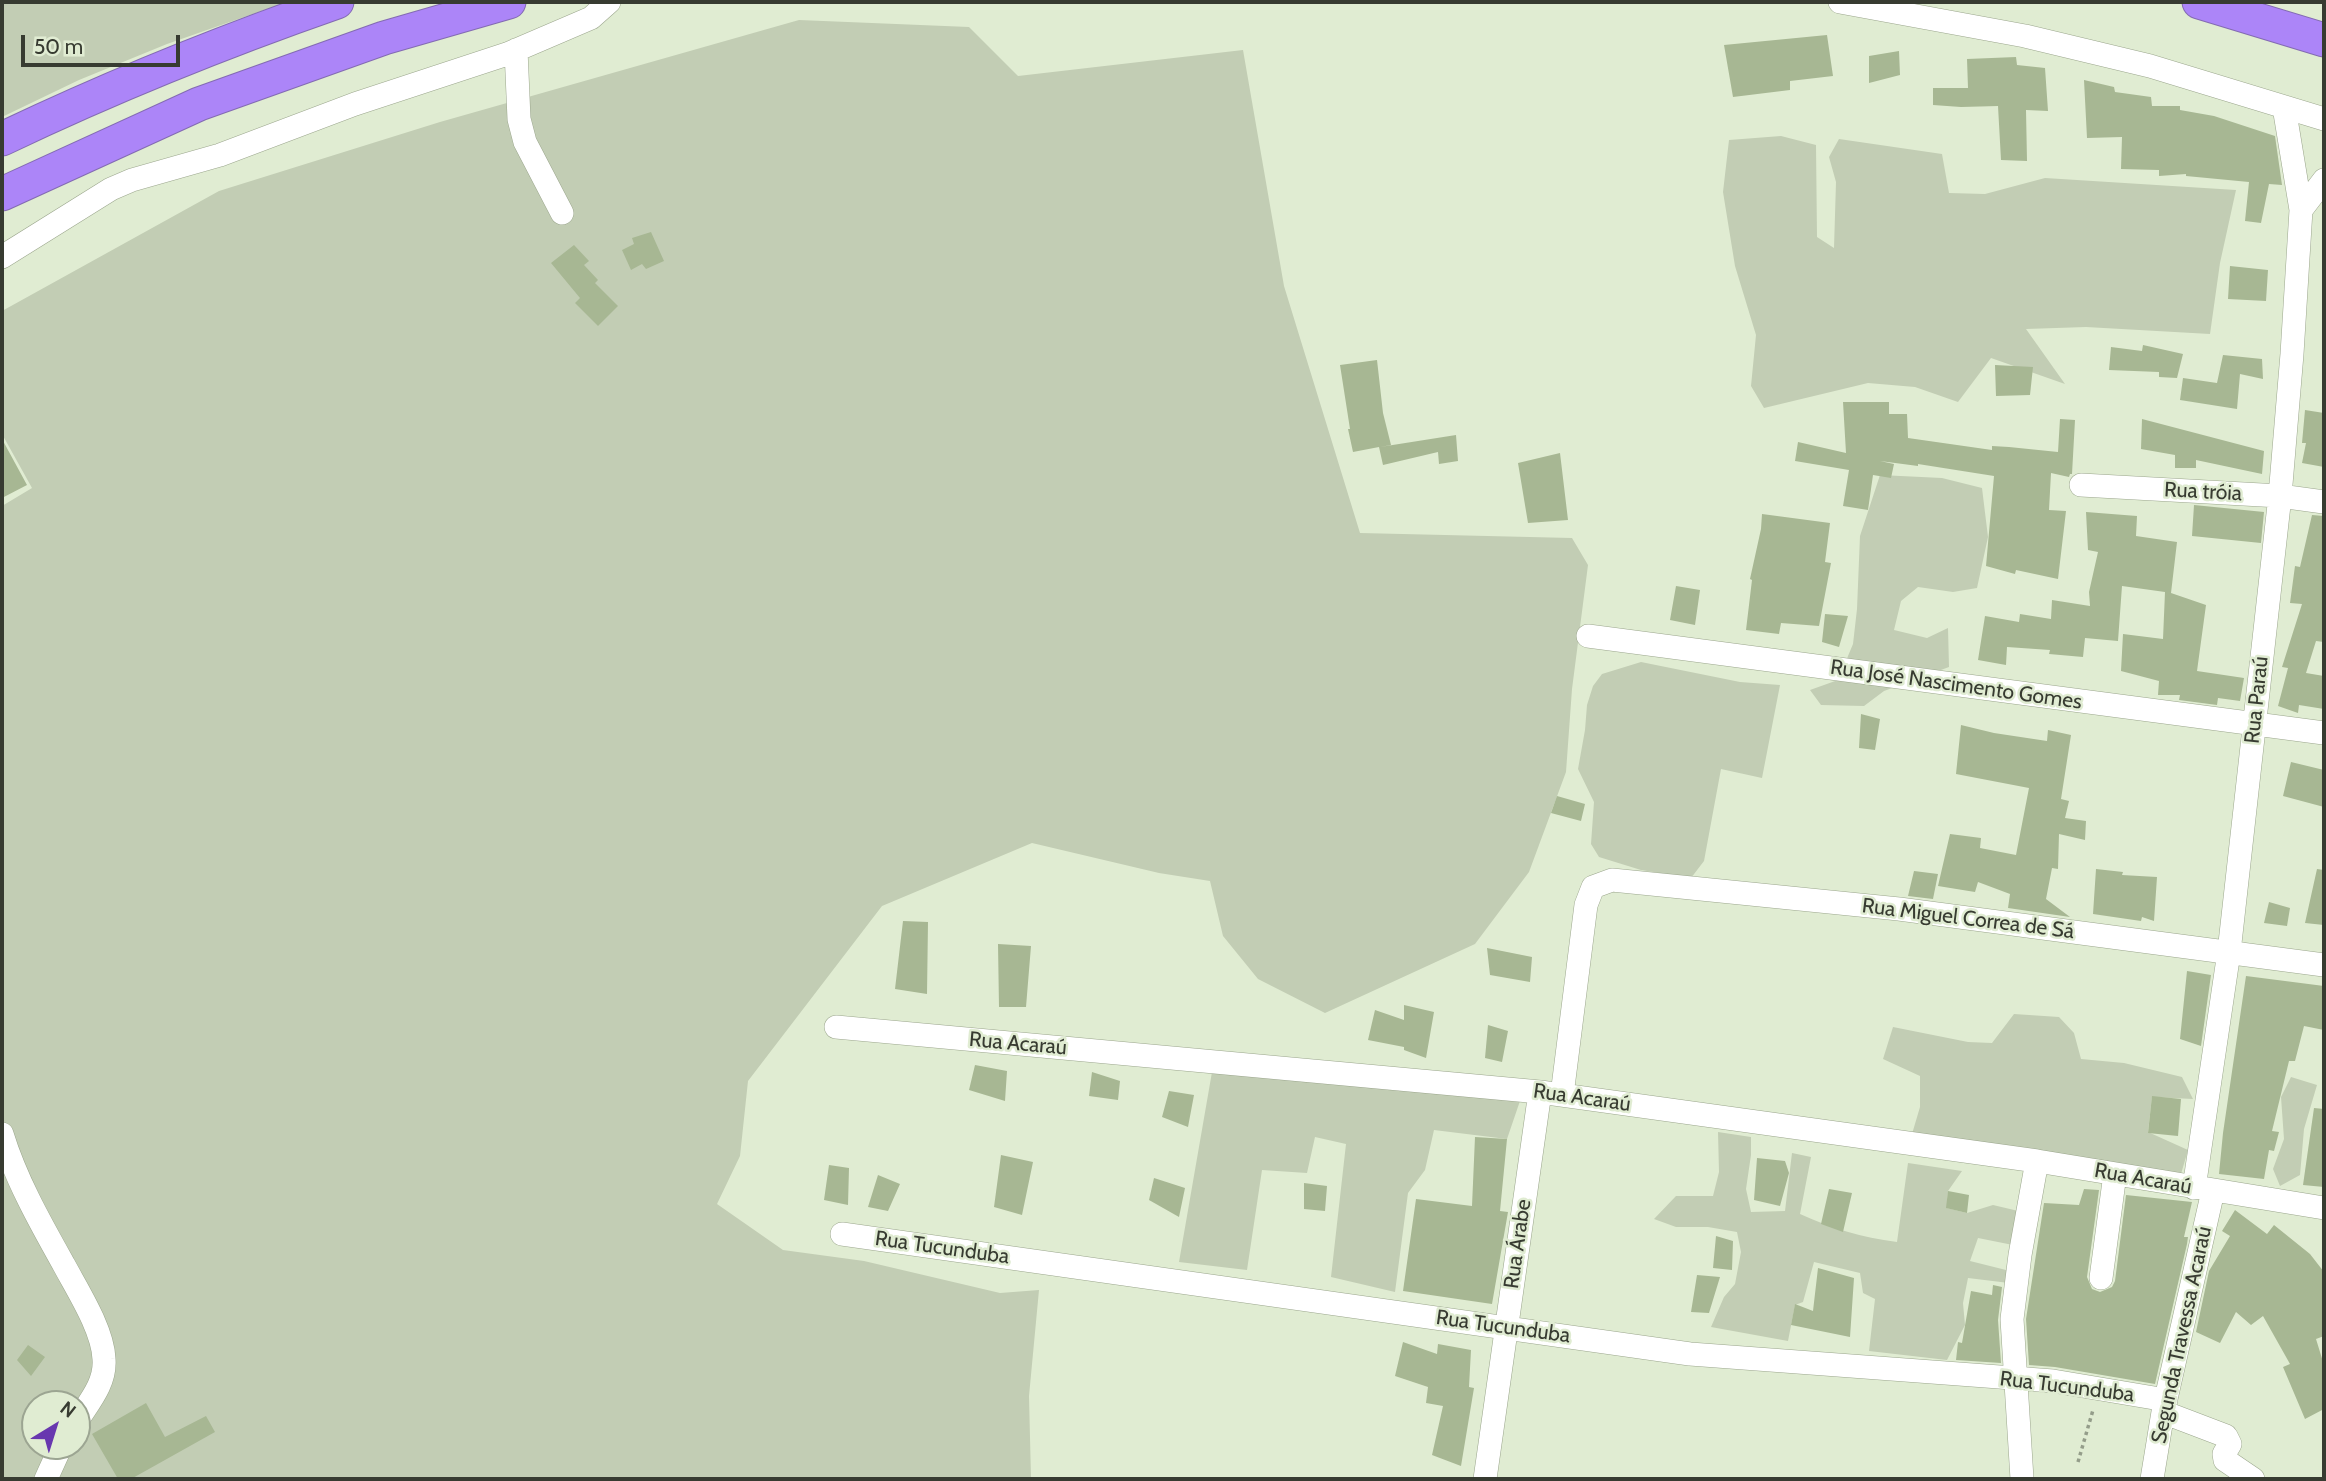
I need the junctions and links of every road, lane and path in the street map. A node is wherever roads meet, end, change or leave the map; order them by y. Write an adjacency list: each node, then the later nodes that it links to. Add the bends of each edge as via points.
1 (337, 2): 10 (highway, via 133,79)
2 (509, 2): 12 (highway, via 384,38 199,104)
3 (609, 2): 7 (street, via 591,18)
4 (1840, 2): 8 (street, via 2037,39 2150,66)
5 (2199, 2): 6 (highway)
6 (2324, 40)
7 (516, 50): 14 (street, via 524,142); 15 (street, via 220,155 132,180 94,197)
8 (2284, 107): 9 (street); 13 (street, Rua Paraú)
9 (2324, 119)
10 (2, 139)
11 (2324, 180): 13 (street)
12 (2, 194)
13 (2301, 210): 17 (street, Rua Paraú)
14 (562, 213)
15 (2, 257)
16 (2081, 485): 17 (street, Rua tróia)
17 (2280, 496): 18 (street, Rua tróia); 20 (street, Rua Paraú)
18 (2324, 502)
19 (1588, 636): 20 (street, Rua José Nascimento Gomes)
20 (2254, 724): 21 (street, Rua José Nascimento Gomes); 23 (street, Rua Paraú)
21 (2324, 733)
22 (1612, 880): 23 (street, Rua Miguel Correa de Sá, via 1886,908); 26 (street, Rua Árabe, via 1593,887 1586,905)
23 (2229, 952): 24 (street, Rua Miguel Correa de Sá); 30 (street, Rua Paraú)
24 (2324, 965)
25 (836, 1027): 26 (street, Rua Acaraú)
26 (1551, 1093): 28 (street, Rua Acaraú); 34 (street, Rua Árabe)
27 (2, 1134): 37 (street, via 15,1170 100,1339 102,1377)
28 (2037, 1161): 29 (street, Rua Acaraú); 35 (street, via 2012,1319)
29 (2115, 1174): 30 (street, Rua Acaraú); 33 (street)
30 (2204, 1189): 31 (street, Rua Acaraú); 38 (street, Segunda Travessa Acaraú)
31 (2324, 1210)
32 (842, 1234): 34 (street, Rua Tucunduba)
33 (2101, 1278)
34 (1507, 1328): 35 (street, Rua Tucunduba, via 1690,1353); 42 (street, Rua Árabe)
35 (2016, 1379): 36 (street, Rua Tucunduba); 43 (street)
36 (2099, 1388): 38 (street, Rua Tucunduba); 40 (path)
37 (91, 1400)
38 (2164, 1406): 44 (street, Segunda Travessa Acaraú); 45 (street, Rua Tucunduba, via 2226,1436 2230,1441 2225,1460)
39 (55, 1460): 41 (street)
40 (2078, 1462)
41 (46, 1479)
42 (1485, 1479)
43 (2022, 1479)
44 (2152, 1479)
45 (2253, 1479)

